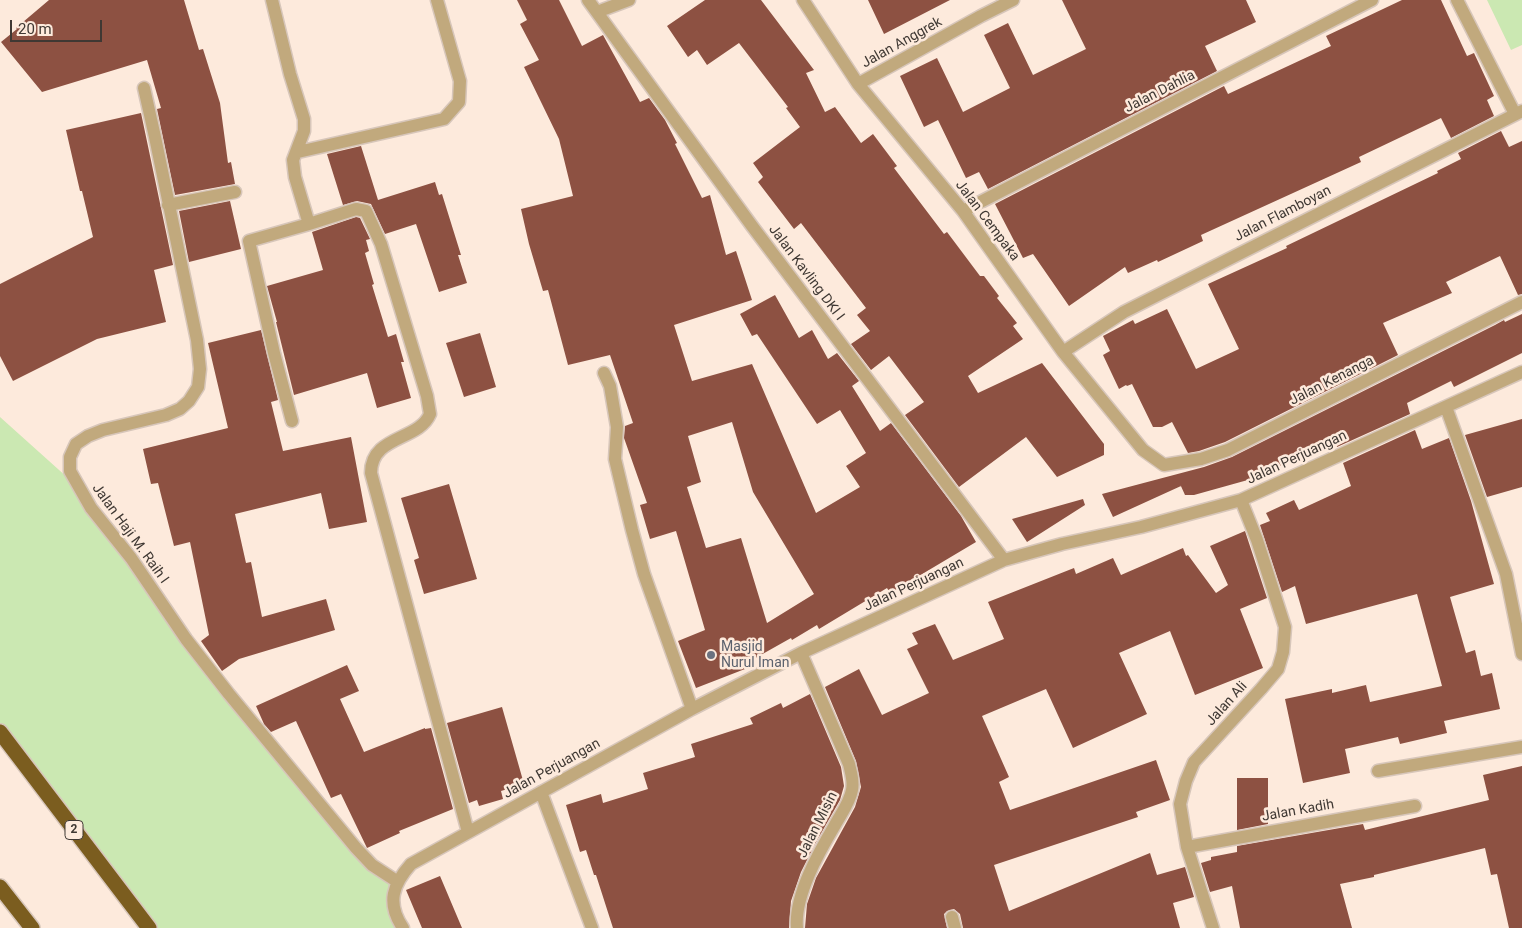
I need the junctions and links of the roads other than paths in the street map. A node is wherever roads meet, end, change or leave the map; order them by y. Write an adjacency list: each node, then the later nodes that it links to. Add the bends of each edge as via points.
1 (272, 0): 13 (street, via 304,119)
2 (437, 0): 13 (street, via 460,80 459,102 444,119)
3 (588, 0): 9 (street, Jalan Kavling DKI I)
4 (629, 0): 9 (street)
5 (803, 0): 10 (street, Jalan Cempaka)
6 (1013, 0): 10 (street, Jalan Anggrek)
7 (1372, 0): 16 (street, Jalan Dahlia)
8 (1457, 0): 12 (street)
9 (597, 12): 26 (street, Jalan Kavling DKI I, via 758,233)
10 (858, 84): 16 (street, Jalan Cempaka)
11 (144, 88): 15 (street, Jalan Haji M. Raih I)
12 (1519, 112): 19 (street, Jalan Flamboyan, via 1124,312)
13 (298, 152): 17 (street, via 294,160 295,177)
14 (235, 192): 15 (street)
15 (168, 205): 37 (street, Jalan Haji M. Raih I, via 197,340 198,387 180,409 103,430 82,440 76,444 70,457 70,472 91,508 229,694 356,848)
16 (963, 211): 19 (street, Jalan Cempaka)
17 (309, 224): 23 (street, via 248,241); 35 (street, via 356,209 366,211 381,244 427,396 428,418 417,428 392,441 376,454 371,463)
18 (1522, 302): 24 (street, Jalan Kenanga, via 1228,450 1201,459 1164,465)
19 (1063, 352): 24 (street, Jalan Cempaka, via 1142,450)
20 (1522, 372): 22 (street, Jalan Perjuangan)
21 (604, 373): 29 (street, via 615,411 615,459 630,521 644,574)
22 (1446, 407): 25 (street, Jalan Perjuangan); 28 (street, via 1506,574)
23 (292, 421)
24 (1152, 457)
25 (1241, 500): 26 (street, Jalan Perjuangan); 36 (street, Jalan Ali, via 1285,627 1284,652 1278,669 1194,762 1180,804)
26 (1004, 560): 27 (street, Jalan Perjuangan)
27 (801, 652): 29 (street, Jalan Perjuangan); 43 (street, Jalan Misin, via 849,764 853,781 848,801 805,884 798,905)
28 (1522, 654)
29 (692, 709): 33 (street, Jalan Perjuangan)
30 (0, 732): 40 (highway, 2)
31 (1522, 747): 32 (street)
32 (1378, 771)
33 (541, 792): 35 (street, Jalan Perjuangan); 42 (street)
34 (1415, 806): 36 (street, Jalan Kadih)
35 (468, 832): 37 (street, Jalan Perjuangan, via 412,864)
36 (1187, 847): 44 (street, Jalan Ali)
37 (398, 882): 41 (street, via 393,901)
38 (0, 888): 39 (highway)
39 (32, 928)
40 (149, 928)
41 (403, 928)
42 (592, 928)
43 (797, 928)
44 (1213, 928)

